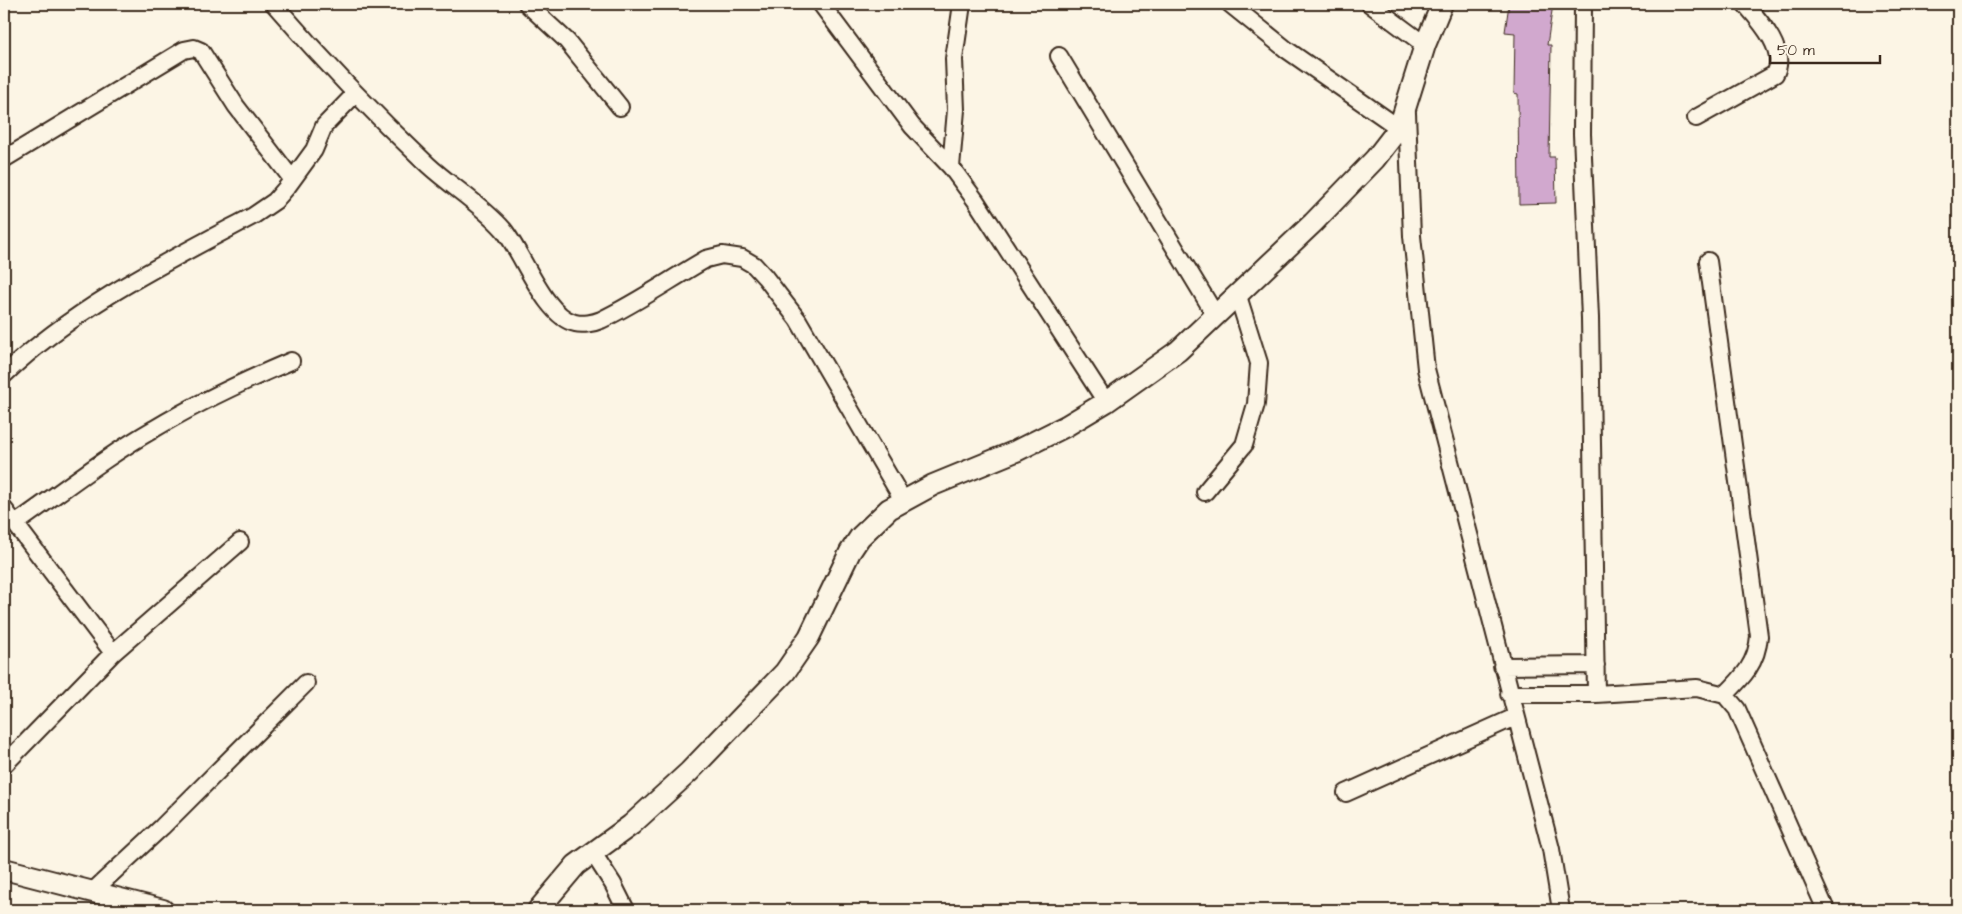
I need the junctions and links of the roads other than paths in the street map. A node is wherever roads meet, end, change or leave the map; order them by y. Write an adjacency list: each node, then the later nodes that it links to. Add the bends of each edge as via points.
1 (274, 4): 12 (street)
2 (526, 4): 13 (street, via 567,41)
3 (820, 4): 17 (street, via 912,126)
4 (962, 4): 17 (street, via 954,59 956,110)
5 (1230, 4): 15 (street, via 1286,50)
6 (1370, 4): 10 (street)
7 (1442, 4): 10 (main road)
8 (1584, 4): 31 (street, via 1582,134 1590,318)
9 (1745, 4): 14 (street, via 1775,47 1778,69 1775,74)
10 (1425, 45): 15 (main road)
11 (1059, 56): 21 (street)
12 (355, 94): 18 (street, via 324,126 314,150); 26 (street, via 430,167 503,229 555,312 566,320 577,324 600,320 706,259 722,254 742,258 754,265 798,320)
13 (620, 107)
14 (1696, 118)
15 (1403, 119): 20 (main road, via 1388,144); 32 (street, via 1426,369)
16 (4, 159): 18 (street, via 184,50 194,48 201,51 236,106)
17 (951, 166): 24 (street)
18 (292, 179): 23 (street, via 275,201 253,216 83,311 52,332)
19 (1708, 261): 36 (street, via 1759,636 1758,648 1748,671)
20 (1238, 296): 21 (main road); 25 (street, via 1259,363 1256,404 1244,445)
21 (1216, 316): 24 (main road, via 1178,352)
22 (291, 361): 28 (street, via 153,429)
23 (4, 375)
24 (1106, 402): 26 (main road, via 1016,451)
25 (1205, 492)
26 (903, 500): 40 (main road, via 877,519 850,552 809,637 785,672 689,772 631,825)
27 (4, 509): 28 (street)
28 (16, 524): 30 (street)
29 (240, 542): 30 (street)
30 (113, 653): 38 (street)
31 (1596, 665): 32 (street); 35 (street)
32 (1502, 666): 34 (street)
33 (306, 683): 42 (street, via 162,827)
34 (1509, 694): 35 (street); 37 (street)
35 (1596, 694): 36 (street, via 1697,688)
36 (1725, 695): 47 (street, via 1737,709)
37 (1515, 717): 39 (street); 46 (street, via 1551,849)
38 (4, 765)
39 (1346, 793)
40 (594, 853): 44 (main road, via 576,865); 45 (street)
41 (4, 869): 42 (main road)
42 (92, 891): 43 (main road)
43 (163, 910)
44 (538, 910)
45 (626, 910)
46 (1561, 910)
47 (1826, 910)

